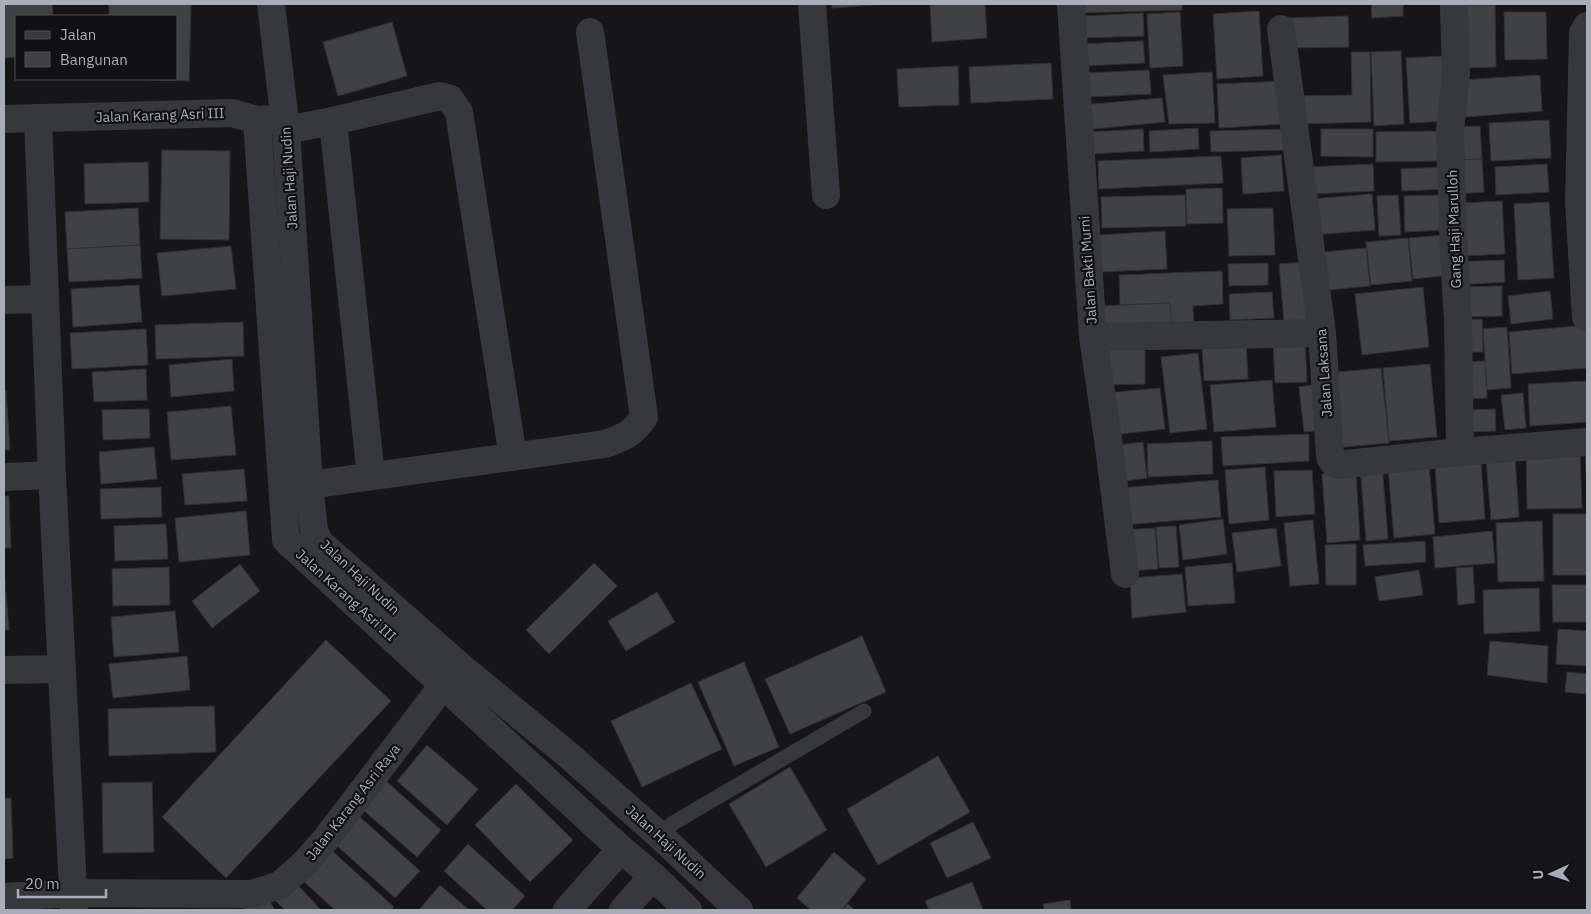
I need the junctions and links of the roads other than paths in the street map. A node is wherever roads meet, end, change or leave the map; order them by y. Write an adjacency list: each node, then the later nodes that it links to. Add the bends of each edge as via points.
1 (272, 4): 12 (street, Jalan Haji Nudin)
2 (812, 4): 13 (street)
3 (1071, 4): 18 (street, Jalan Bakti Murni)
4 (1454, 7): 20 (street, Gang Haji Marulloh, via 1456,73 1450,131)
5 (1587, 26): 16 (street, via 1583,33 1579,202)
6 (1281, 29): 17 (street, Jalan Laksana)
7 (590, 32): 21 (street, via 644,418 635,430 605,444)
8 (38, 118): 9 (street, Jalan Karang Asri III); 10 (street, Jalan Karang Asri III, via 232,113); 14 (street)
9 (4, 119)
10 (257, 120): 12 (street); 29 (street, Jalan Karang Asri III, via 286,540)
11 (332, 121): 12 (street); 21 (street, via 440,96 450,99 460,112); 23 (street)
12 (286, 125): 25 (street, Jalan Haji Nudin)
13 (826, 195)
14 (44, 299): 15 (street); 22 (street)
15 (4, 300)
16 (1586, 317)
17 (1322, 333): 18 (street, Jalan Bakti Murni); 20 (street, Jalan Laksana, via 1330,457 1333,462 1337,465)
18 (1093, 337): 26 (street)
19 (1587, 442): 20 (street, Jalan Laksana)
20 (1460, 452)
21 (513, 457): 23 (street)
22 (52, 475): 24 (street); 27 (street)
23 (371, 476): 25 (street)
24 (4, 477)
25 (309, 485): 31 (street, Jalan Haji Nudin, via 314,531 320,543)
26 (1125, 574)
27 (61, 669): 28 (street); 35 (street)
28 (4, 670)
29 (444, 684): 32 (street, Jalan Karang Asri III); 35 (street, Jalan Karang Asri Raya, via 326,839 280,885 252,894)
30 (864, 711): 31 (lane)
31 (658, 834): 39 (street, Jalan Haji Nudin)
32 (621, 849): 33 (street, Jalan Karang Asri III); 36 (street)
33 (653, 876): 37 (street); 38 (street, Jalan Karang Asri III)
34 (4, 897): 35 (street, Jalan Karang Asri Raya)
35 (73, 902)
36 (567, 910)
37 (623, 910)
38 (688, 910)
39 (739, 910)

